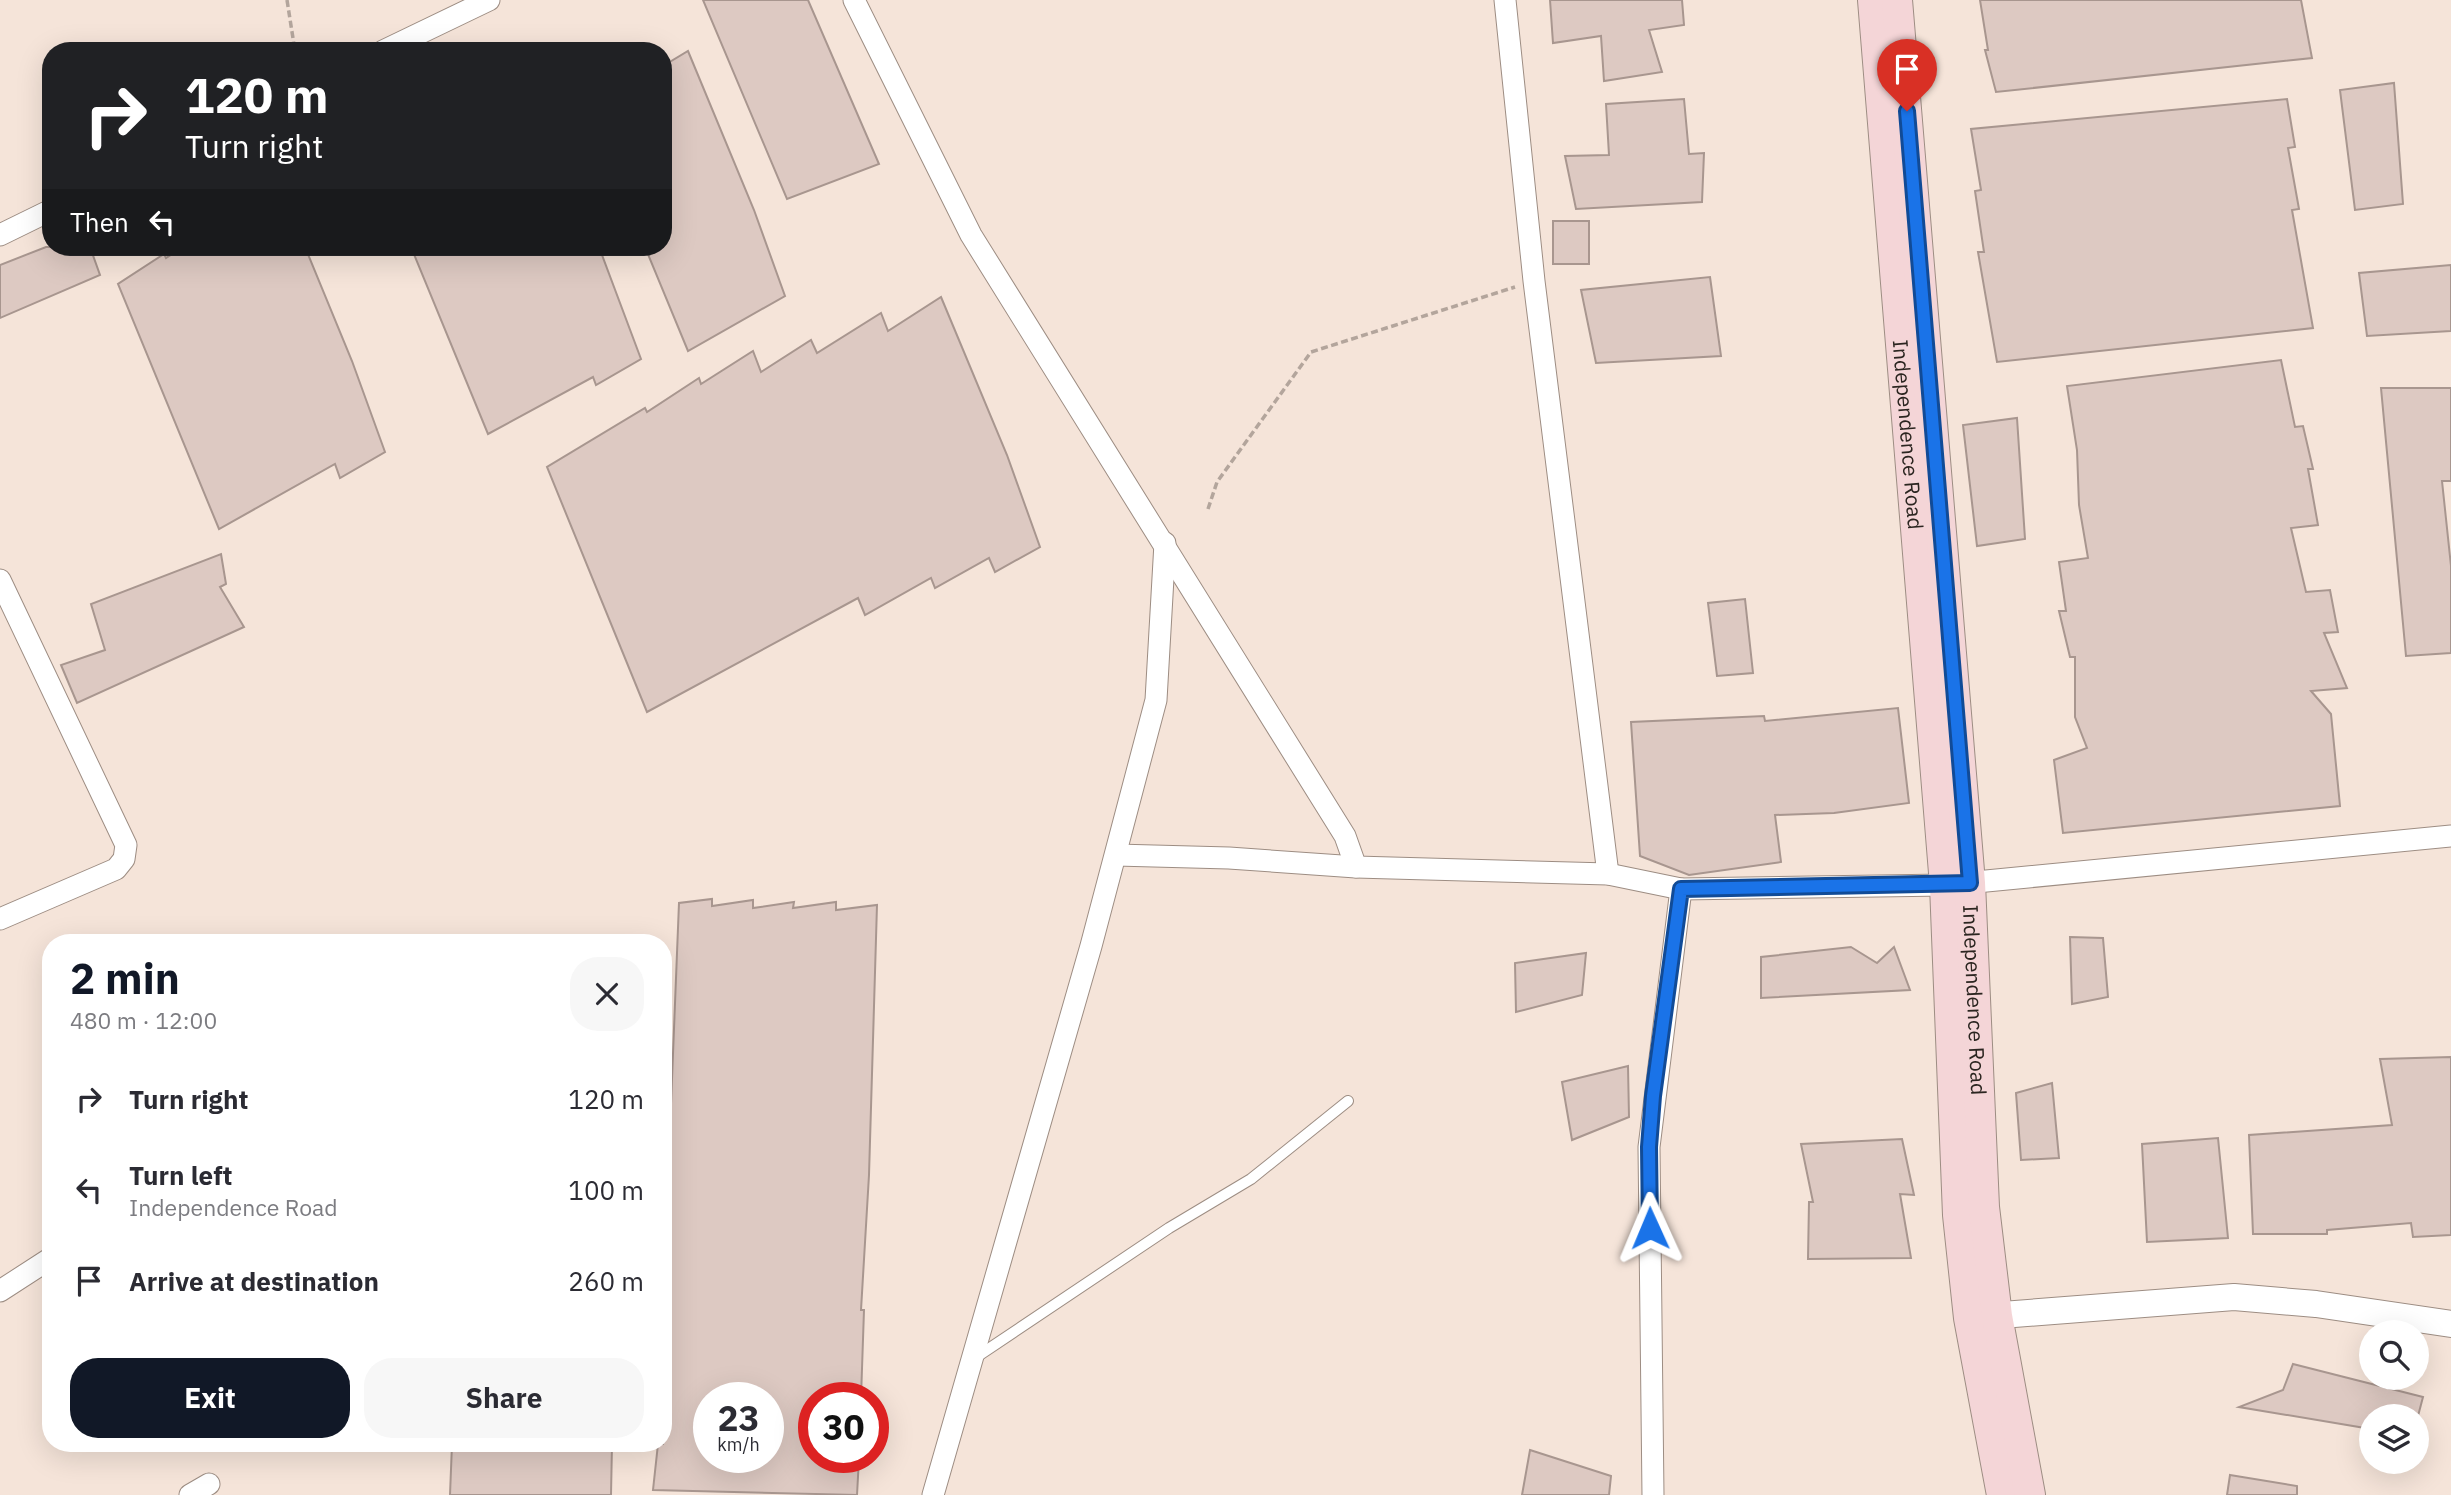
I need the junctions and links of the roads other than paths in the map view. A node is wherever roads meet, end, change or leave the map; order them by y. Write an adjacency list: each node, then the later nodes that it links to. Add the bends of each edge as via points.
1 (489, 0): 6 (street)
2 (854, 0): 9 (street, via 971,235)
3 (1505, 0): 14 (street, via 1534,281)
4 (1873, 0): 15 (main road, Independence Road)
5 (1897, 0): 15 (main road, Independence Road)
6 (402, 42)
7 (42, 214): 8 (street)
8 (0, 235)
9 (1165, 543): 12 (street, via 1157,701); 13 (street, via 1345,836)
10 (0, 580): 17 (street, via 126,845 124,859 116,869)
11 (2451, 836): 15 (street)
12 (1116, 855): 13 (street); 23 (street)
13 (1356, 867): 14 (street)
14 (1608, 874): 16 (street)
15 (1957, 884): 16 (street); 21 (main road, Independence Road, via 1958,1215)
16 (1681, 889): 27 (street, via 1649,1147)
17 (0, 919)
18 (1348, 1101): 23 (lane, via 1251,1179)
19 (42, 1264): 20 (street)
20 (0, 1291)
21 (1983, 1317): 22 (street, via 2234,1297); 28 (main road, Independence Road); 29 (main road, Independence Road)
22 (2451, 1324)
23 (972, 1359): 26 (street)
24 (209, 1484): 25 (street)
25 (190, 1495)
26 (933, 1495)
27 (1653, 1495)
28 (2002, 1495)
29 (2030, 1495)

